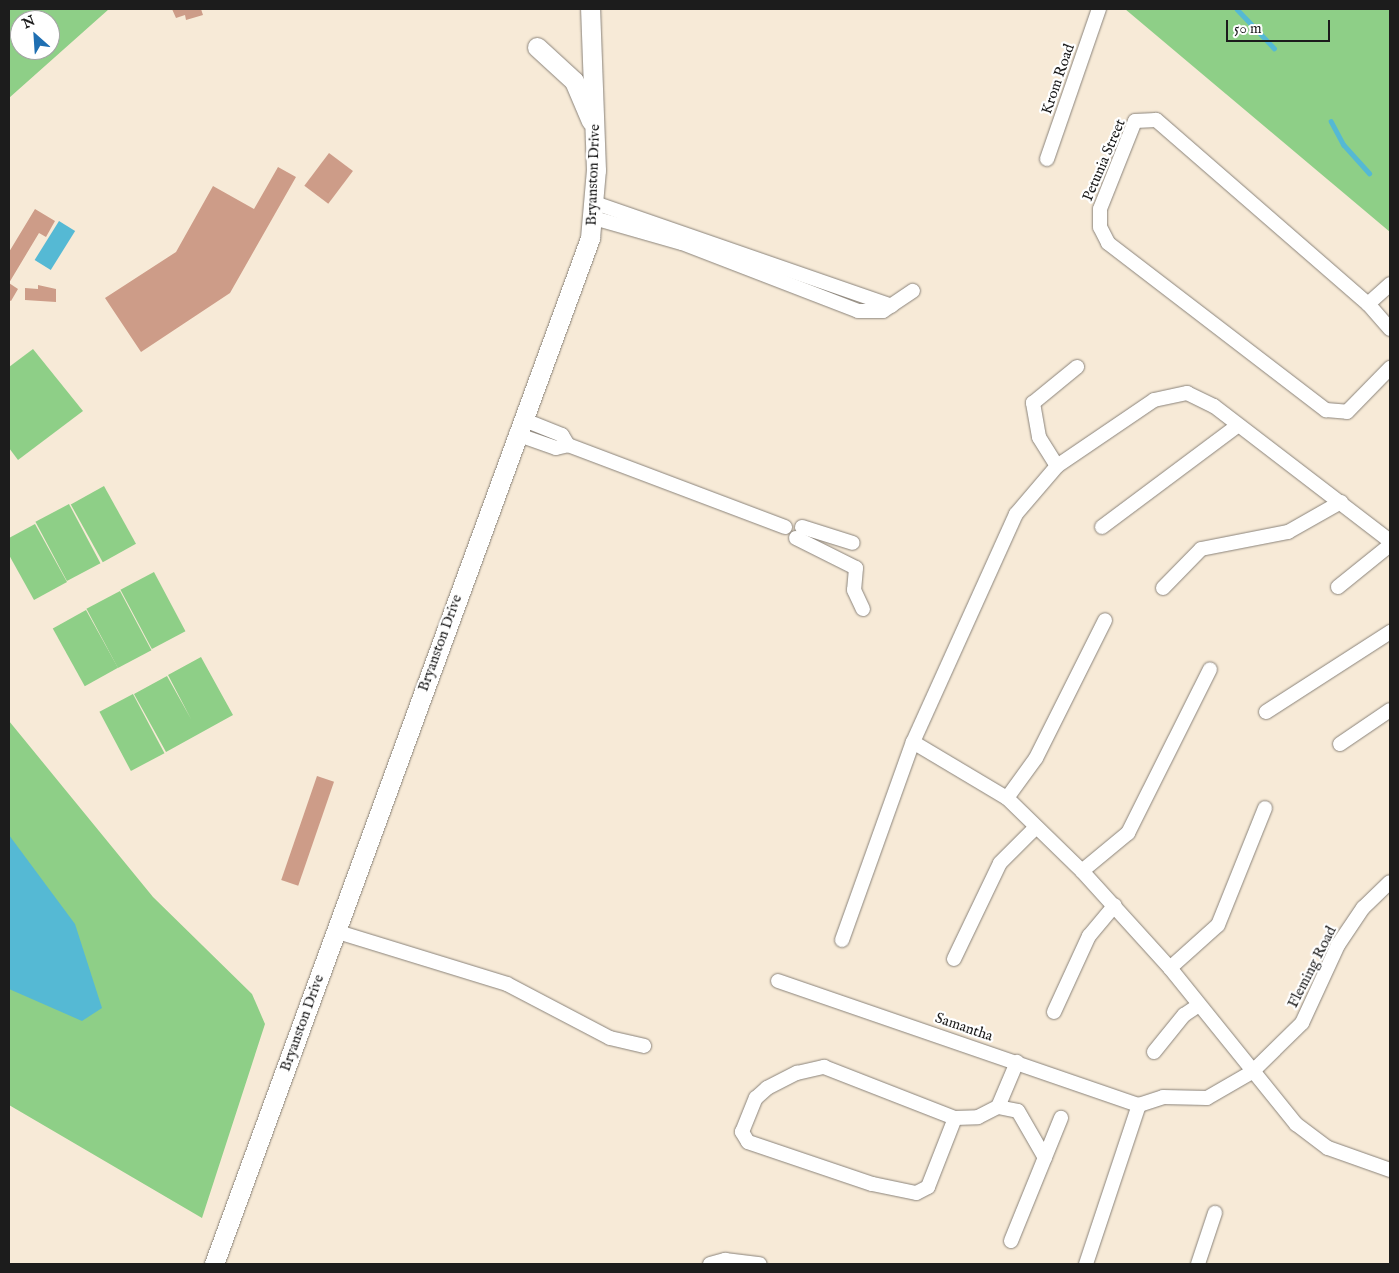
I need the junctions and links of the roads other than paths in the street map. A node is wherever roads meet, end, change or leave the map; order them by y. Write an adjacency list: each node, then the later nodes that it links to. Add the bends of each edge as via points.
1 (590, 9): 4 (street, Bryanston Drive)
2 (1099, 9): 5 (street, Krom Road)
3 (537, 47): 4 (street, via 574,81)
4 (595, 132): 6 (street, Bryanston Drive)
5 (1047, 159)
6 (594, 210): 8 (street, via 858,311 874,313 892,306); 13 (street, Bryanston Drive, via 581,266)
7 (1390, 284): 9 (street)
8 (913, 291)
9 (1368, 304): 10 (street, Petunia Street); 12 (street, Petunia Street, via 1156,120 1146,117 1135,122 1100,209 1100,227 1108,243 1326,410 1347,412)
10 (1390, 329)
11 (1077, 367): 15 (street, via 1033,403 1034,422)
12 (1390, 368)
13 (520, 426): 18 (street, via 556,448 568,445 785,527 792,521); 38 (street, Bryanston Drive)
14 (1237, 426): 15 (street, via 1202,397 1170,394 1154,400); 16 (street); 17 (street)
15 (1057, 466): 30 (street, via 1016,514)
16 (1341, 502): 19 (street); 23 (street, via 1288,532 1201,549)
17 (1102, 527)
18 (799, 532): 20 (street); 24 (street, via 856,568 854,590)
19 (1390, 541)
20 (853, 543)
21 (1390, 545): 22 (street)
22 (1338, 587)
23 (1163, 588)
24 (863, 609)
25 (1104, 620): 32 (street, via 1036,758)
26 (1390, 632): 29 (street)
27 (1210, 669): 35 (street, via 1128,833)
28 (1390, 710): 31 (street)
29 (1266, 712)
30 (913, 742): 32 (street); 39 (street)
31 (1340, 744)
32 (1007, 798): 34 (street)
33 (1264, 808): 41 (street, via 1218,925)
34 (1036, 827): 35 (street); 40 (street, via 1000,863)
35 (1082, 871): 37 (street)
36 (1390, 882): 48 (street, Fleming Road, via 1362,908 1338,945 1302,1023)
37 (1115, 905): 41 (street); 44 (street, via 1089,936)
38 (335, 931): 45 (street, via 507,984 610,1038); 57 (street, Bryanston Drive)
39 (842, 940)
40 (954, 959)
41 (1170, 968): 43 (street)
42 (778, 981): 47 (street, Samantha)
43 (1199, 1005): 46 (street, via 1184,1015); 48 (street)
44 (1054, 1012)
45 (644, 1046)
46 (1154, 1052)
47 (1016, 1062): 49 (street, Samantha); 50 (street)
48 (1252, 1072): 49 (street, Fleming Road, via 1207,1098 1163,1097); 54 (street, via 1296,1124 1328,1148)
49 (1139, 1105): 60 (street)
50 (998, 1107): 51 (street, via 978,1117); 53 (street, via 1018,1111 1026,1118)
51 (955, 1118): 51 (street, via 833,1068 814,1067 779,1081 756,1098 742,1132 748,1142 872,1184 916,1193 928,1187)
52 (1061, 1118): 53 (street)
53 (1045, 1158): 56 (street)
54 (1390, 1170)
55 (1216, 1213): 61 (street)
56 (1012, 1241)
57 (214, 1264)
58 (710, 1264): 59 (street, via 726,1260)
59 (760, 1264)
60 (1086, 1264)
61 (1198, 1264)

